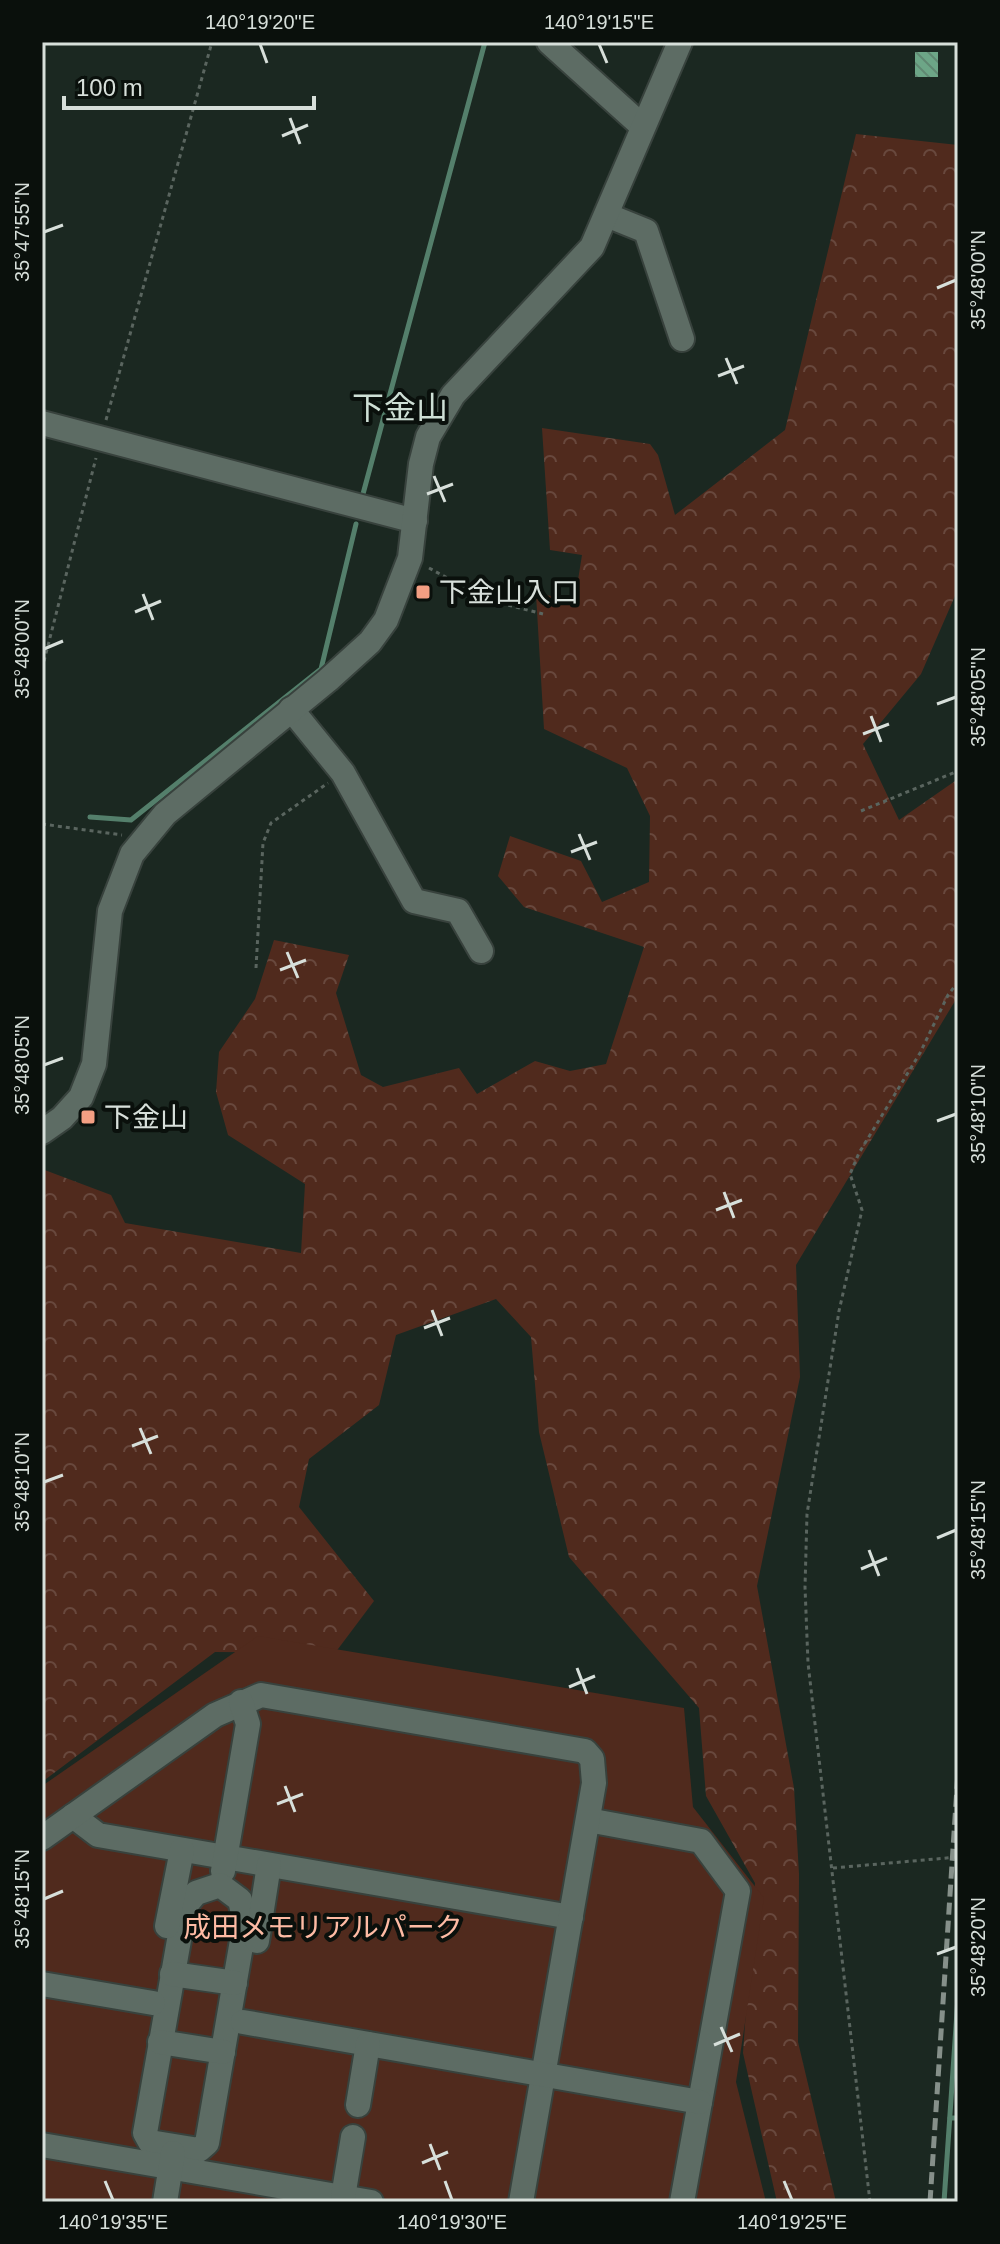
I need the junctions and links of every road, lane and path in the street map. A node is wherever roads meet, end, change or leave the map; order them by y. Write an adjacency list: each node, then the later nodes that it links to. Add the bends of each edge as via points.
1 (212, 42): 8 (path)
2 (549, 42): 4 (street)
3 (680, 42): 4 (street)
4 (642, 126): 5 (street)
5 (609, 216): 6 (street, via 646,231); 9 (street, via 573,271 453,395 428,437)
6 (682, 339)
7 (42, 423): 8 (street)
8 (101, 439): 9 (street); 12 (path)
9 (415, 521): 10 (street)
10 (410, 558): 11 (path, via 488,600); 13 (street, via 391,610 370,642)
11 (543, 614)
12 (42, 669)
13 (291, 709): 18 (street, via 165,814); 19 (street, via 343,773 414,901 458,911)
14 (958, 771): 16 (path)
15 (308, 798): 20 (path, via 271,823 263,843)
16 (861, 811)
17 (42, 824): 18 (path)
18 (144, 838): 22 (street, via 120,878 110,911 94,1064 81,1097)
19 (481, 951)
20 (256, 968)
21 (958, 982): 31 (path, via 850,1174 862,1210 839,1311 807,1514 805,1587 808,1663)
22 (42, 1132)
23 (241, 1702): 24 (street); 25 (street, via 277,1696 585,1751 595,1771); 28 (street, via 248,1724)
24 (73, 1816): 26 (street); 27 (street, via 98,1835)
25 (588, 1820): 33 (street); 43 (street, via 701,1841 738,1891)
26 (42, 1838)
27 (182, 1850): 28 (street); 37 (street)
28 (225, 1857): 30 (street); 32 (street)
29 (958, 1857): 31 (path)
30 (269, 1865): 33 (street); 38 (street)
31 (833, 1868): 55 (path)
32 (220, 1885): 34 (street, via 196,1893 185,1906); 35 (street, via 240,1900 246,1915)
33 (571, 1917): 42 (street)
34 (172, 1974): 35 (street); 39 (street)
35 (235, 1983): 41 (street)
36 (42, 1984): 37 (street)
37 (153, 2003): 48 (street)
38 (243, 2022): 40 (street); 49 (street)
39 (160, 2042): 41 (street); 47 (street, via 146,2138)
40 (368, 2044): 42 (street); 44 (street)
41 (223, 2052): 47 (street, via 207,2143)
42 (543, 2074): 43 (street); 53 (street)
43 (700, 2102): 54 (street)
44 (358, 2105)
45 (353, 2137): 50 (street)
46 (42, 2145): 48 (street)
47 (172, 2157): 48 (street); 49 (street); 51 (street)
48 (125, 2159)
49 (217, 2175): 50 (street)
50 (343, 2197): 52 (street)
51 (165, 2202)
52 (371, 2202)
53 (521, 2202)
54 (682, 2202)
55 (870, 2202)

